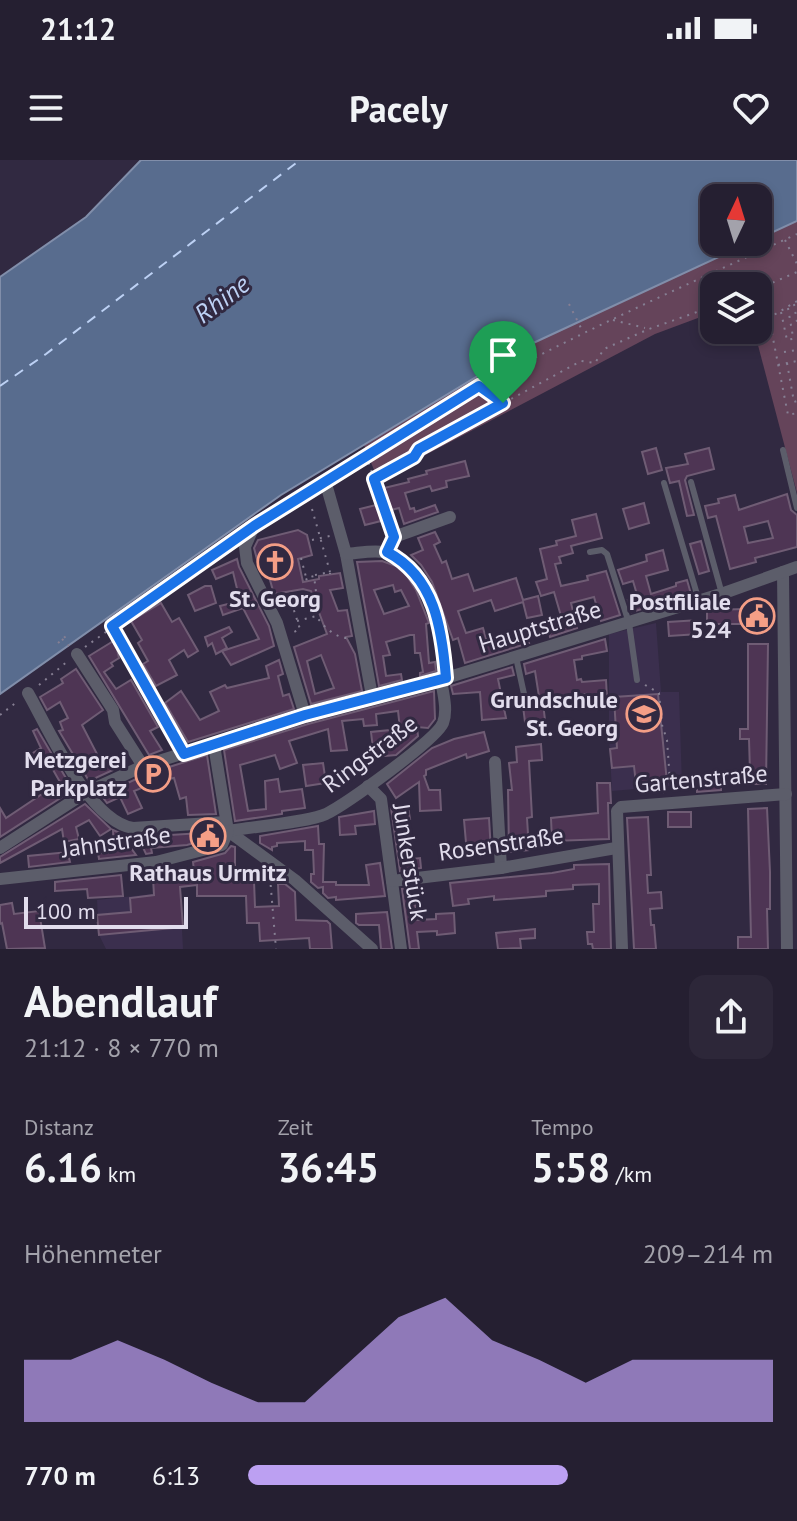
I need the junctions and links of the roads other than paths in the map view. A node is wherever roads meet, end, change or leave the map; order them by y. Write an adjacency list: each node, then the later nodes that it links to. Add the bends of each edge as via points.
1 (783, 450): 5 (lane)
2 (691, 482): 13 (lane)
3 (664, 483): 14 (lane)
4 (326, 484): 10 (street)
5 (797, 508)
6 (450, 517): 8 (street, via 394,537)
7 (254, 526): 25 (street, via 245,547 247,563 281,637)
8 (387, 552): 10 (street); 20 (street, via 419,577 431,600 443,642)
9 (590, 552): 15 (lane, via 607,554)
10 (346, 554): 24 (street)
11 (797, 567): 12 (street, Hauptstraße)
12 (783, 572): 13 (street, Hauptstraße); 19 (street)
13 (722, 594): 14 (street, Hauptstraße)
14 (699, 601): 15 (street, Hauptstraße)
15 (629, 623): 18 (street, Hauptstraße); 21 (lane)
16 (124, 649): 28 (street)
17 (77, 654): 30 (street, via 113,710 115,722)
18 (516, 657): 20 (street, Hauptstraße); 23 (lane)
19 (791, 663): 26 (street)
20 (444, 679): 24 (street, Hauptstraße); 31 (street, Ringstraße, via 443,725)
21 (637, 680)
22 (28, 693): 32 (street, Ringstraße)
23 (524, 694)
24 (372, 696): 25 (street, Hauptstraße)
25 (305, 715): 27 (street, Hauptstraße)
26 (791, 721): 33 (street)
27 (214, 745): 28 (street, Hauptstraße); 34 (street)
28 (184, 754): 30 (street, Hauptstraße)
29 (495, 762): 38 (street)
30 (151, 768): 32 (street, Hauptstraße)
31 (368, 786): 34 (street, Ringstraße, via 324,815); 40 (street, Junkerstück, via 381,799)
32 (85, 793): 34 (street, Ringstraße, via 122,826); 36 (street, Hauptstraße)
33 (791, 793): 35 (street); 37 (street, Gartenstraße, via 621,807)
34 (227, 826): 39 (street, Jahnstraße, via 222,845 169,859); 41 (street)
35 (791, 846): 44 (street)
36 (0, 848)
37 (616, 848): 38 (street, Rosenstraße); 43 (street, Gartenstraße)
38 (501, 868): 40 (street, Rosenstraße)
39 (0, 879)
40 (392, 881): 42 (street, Junkerstück)
41 (372, 949)
42 (401, 949)
43 (622, 949)
44 (787, 949)

